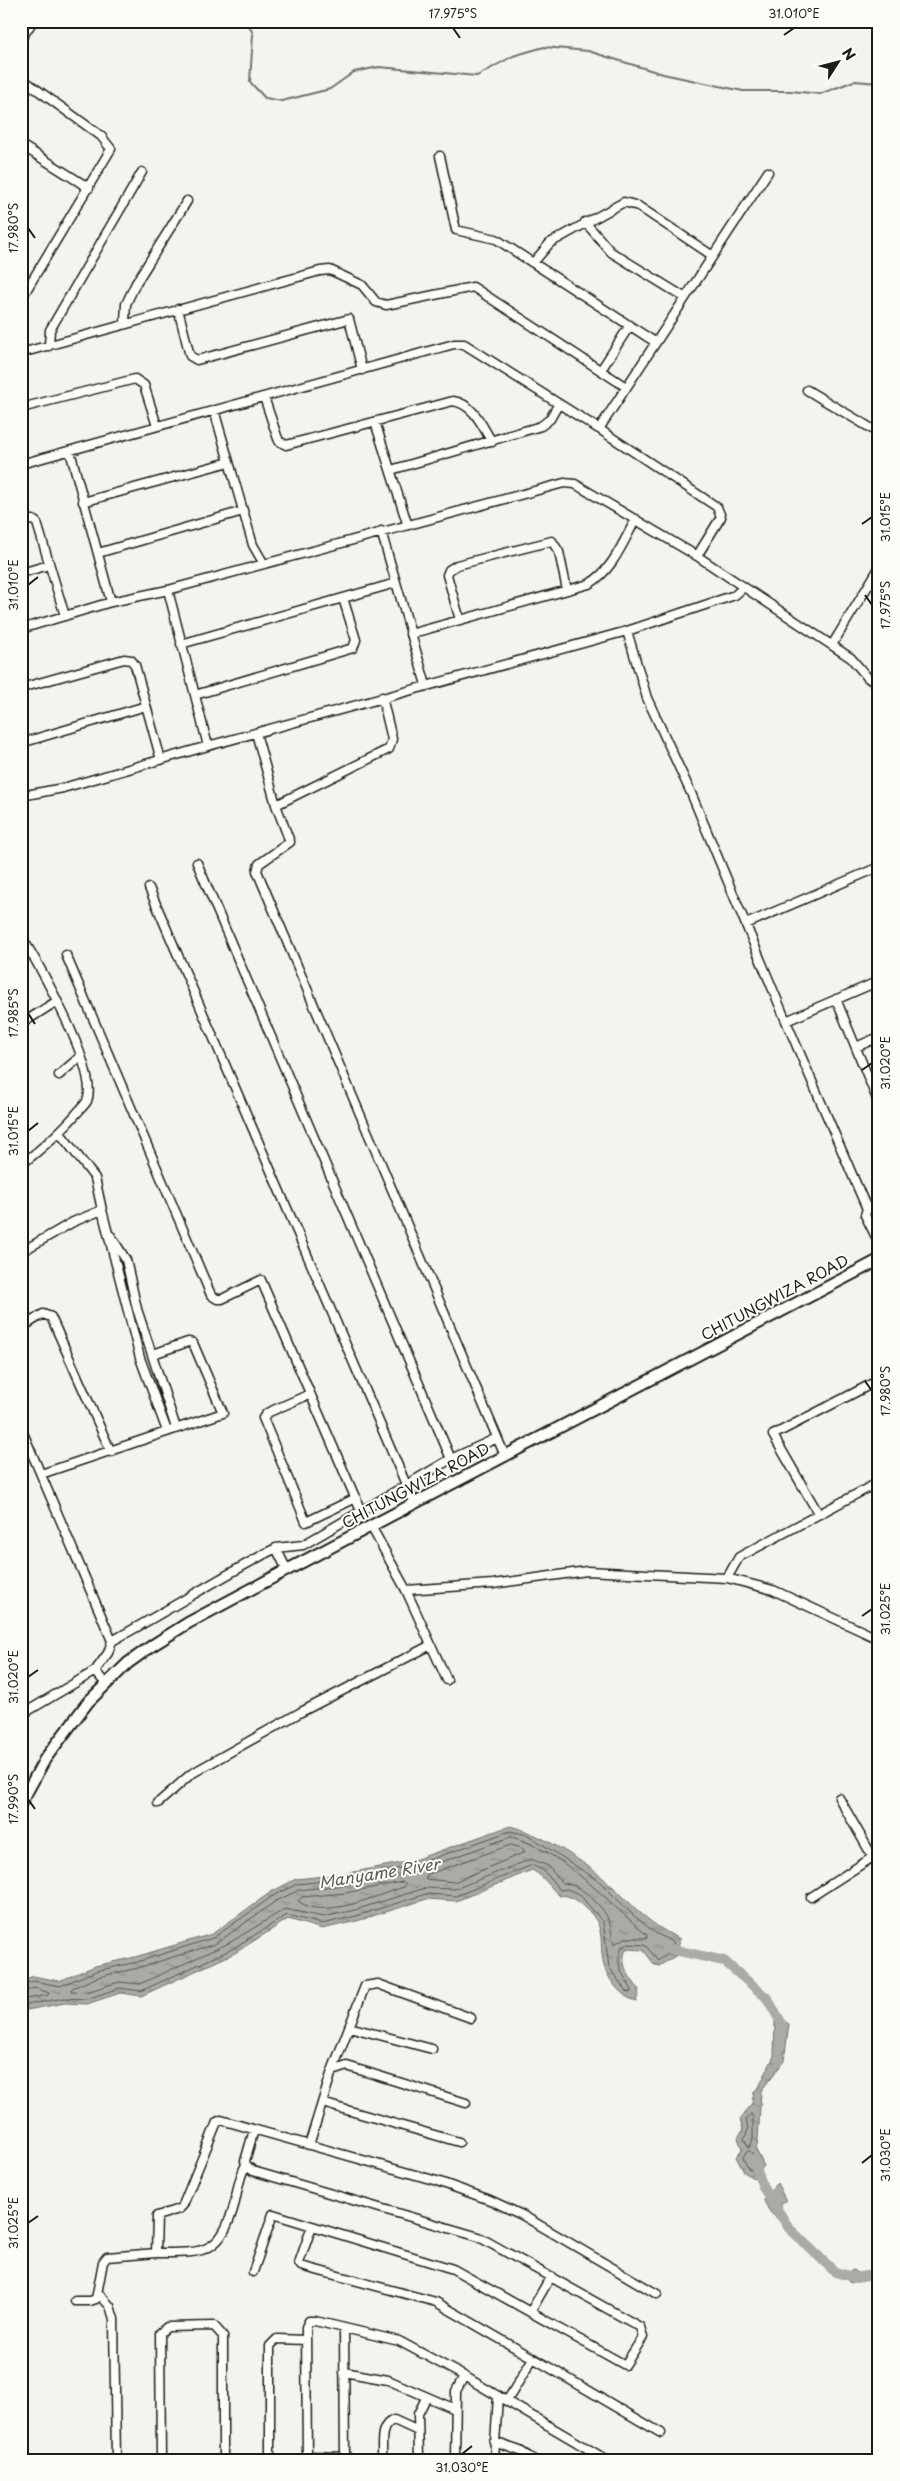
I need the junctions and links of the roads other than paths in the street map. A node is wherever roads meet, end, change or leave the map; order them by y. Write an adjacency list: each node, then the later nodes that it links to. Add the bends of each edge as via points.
1 (33, 21): 2 (street)
2 (21, 39)
3 (21, 78): 8 (street, via 101,136 111,149)
4 (21, 145): 8 (street)
5 (440, 156): 12 (street, via 456,230 496,239)
6 (142, 172): 19 (street, via 50,330)
7 (768, 172): 11 (street)
8 (90, 188): 14 (street)
9 (187, 201): 16 (street, via 136,282 126,304)
10 (585, 222): 11 (street, via 618,205 632,203); 12 (street, via 550,242); 13 (street, via 611,252)
11 (713, 256): 13 (street)
12 (533, 263): 17 (street)
13 (684, 297): 18 (street)
14 (21, 299)
15 (178, 309): 16 (street); 21 (street, via 190,356 197,360 349,319); 22 (street, via 330,270 362,285 376,302 386,305 473,287)
16 (125, 322): 19 (street)
17 (630, 325): 18 (street); 22 (street)
18 (655, 342): 23 (street)
19 (49, 346): 20 (street)
20 (21, 352)
21 (362, 370): 25 (street); 26 (street, via 464,344)
22 (601, 370): 23 (street)
23 (626, 387): 31 (street)
24 (807, 390): 32 (street)
25 (264, 397): 28 (street); 29 (street, via 276,436 286,444)
26 (558, 405): 31 (street); 33 (street, via 544,425)
27 (21, 408): 30 (street, via 135,379 144,385)
28 (214, 410): 30 (street); 35 (street)
29 (375, 422): 33 (street, via 460,402 476,415); 37 (street)
30 (157, 426): 34 (street)
31 (599, 429): 45 (street, via 719,509 721,517)
32 (879, 433)
33 (492, 442): 37 (street)
34 (70, 450): 36 (street); 38 (street)
35 (229, 462): 38 (street); 39 (street)
36 (21, 464)
37 (391, 470): 42 (street)
38 (83, 502): 44 (street)
39 (243, 511): 44 (street); 46 (street, via 253,545)
40 (636, 519): 42 (street, via 574,484 564,483); 45 (street); 53 (street, via 603,574 589,584)
41 (21, 521): 47 (street, via 37,523)
42 (407, 523): 43 (street)
43 (381, 531): 46 (street); 50 (street)
44 (98, 553): 55 (street)
45 (697, 556): 51 (street)
46 (264, 564): 52 (street)
47 (50, 565): 49 (street); 56 (street)
48 (879, 568): 62 (street)
49 (21, 573)
50 (396, 583): 54 (street); 60 (street)
51 (744, 587): 59 (street, via 735,595); 62 (street)
52 (168, 590): 55 (street); 61 (street)
53 (567, 590): 57 (street); 57 (street, via 558,552 552,541 467,563 453,567 447,574)
54 (343, 598): 61 (street); 66 (street, via 356,640 353,648)
55 (111, 602): 56 (street)
56 (65, 616): 58 (street)
57 (460, 620): 60 (street)
58 (21, 629)
59 (627, 631): 63 (street); 78 (street, via 647,698)
60 (410, 634): 63 (street)
61 (181, 644): 66 (street)
62 (832, 645): 64 (street, via 851,658)
63 (426, 685): 67 (street)
64 (879, 686)
65 (21, 688): 68 (street, via 124,659 131,660)
66 (195, 695): 71 (street)
67 (382, 697): 69 (street); 74 (street, via 392,739 389,749)
68 (146, 706): 70 (street); 72 (street)
69 (256, 732): 71 (street); 74 (street)
70 (21, 743)
71 (208, 746): 72 (street)
72 (161, 760): 73 (street, via 64,788)
73 (21, 796)
74 (276, 805): 107 (street, via 290,842 259,864 257,871)
75 (198, 863): 110 (street)
76 (879, 867): 78 (street)
77 (149, 888): 113 (street)
78 (746, 924): 84 (street)
79 (21, 936): 83 (street)
80 (66, 955): 103 (street, via 212,1294 220,1300 261,1280)
81 (879, 981): 82 (street)
82 (836, 999): 84 (street); 87 (street)
83 (58, 1001): 85 (street); 88 (street)
84 (786, 1021): 94 (street)
85 (21, 1024)
86 (879, 1037): 87 (street)
87 (856, 1047): 90 (street)
88 (81, 1056): 89 (street); 91 (street, via 88,1088 87,1101)
89 (59, 1075)
90 (879, 1104)
91 (60, 1133): 92 (street); 95 (street, via 95,1178)
92 (21, 1165)
93 (879, 1203): 94 (street)
94 (867, 1209): 97 (street, via 865,1215)
95 (102, 1210): 96 (street); 98 (street, via 72,1222)
96 (108, 1232): 101 (street, via 123,1252 137,1309); 106 (street, via 140,1358)
97 (879, 1243)
98 (21, 1252)
99 (879, 1260): 109 (main road, CHITUNGWIZA ROAD)
100 (21, 1328): 108 (street, via 43,1314 51,1317)
101 (153, 1354): 105 (street); 105 (street, via 193,1343 223,1413)
102 (879, 1380): 117 (street, via 773,1435)
103 (310, 1394): 114 (street); 114 (street, via 267,1412 263,1418 306,1522)
104 (21, 1428): 111 (street)
105 (176, 1428): 106 (street)
106 (167, 1431): 108 (street)
107 (496, 1438): 109 (street); 110 (street)
108 (110, 1452): 111 (street)
109 (505, 1456): 115 (main road, CHITUNGWIZA ROAD)
110 (451, 1459): 113 (street)
111 (40, 1474): 124 (street)
112 (879, 1482): 117 (street)
113 (405, 1487): 115 (street); 116 (street)
114 (356, 1498): 116 (street)
115 (414, 1504): 118 (main road, CHITUNGWIZA ROAD)
116 (361, 1511): 119 (street, via 303,1545)
117 (818, 1513): 121 (street, via 739,1557)
118 (371, 1526): 120 (main road, CHITUNGWIZA ROAD); 122 (street)
119 (276, 1548): 120 (street); 124 (street)
120 (287, 1570): 128 (main road, CHITUNGWIZA ROAD, via 160,1640)
121 (727, 1578): 122 (street, via 587,1571 493,1584); 123 (street, via 773,1590)
122 (406, 1590): 125 (street)
123 (879, 1639)
124 (112, 1641): 126 (street)
125 (431, 1645): 127 (street); 131 (street, via 191,1774)
126 (95, 1671): 128 (street); 129 (street)
127 (447, 1680)
128 (106, 1684): 132 (main road, CHITUNGWIZA ROAD, via 88,1702 45,1759)
129 (21, 1715)
130 (839, 1798): 133 (street)
131 (158, 1802)
132 (21, 1803)
133 (876, 1855): 134 (street); 135 (street)
134 (879, 1868)
135 (811, 1897)
136 (471, 2018): 137 (street, via 378,1984 369,1984 365,1986)
137 (350, 2027): 138 (street); 139 (street)
138 (432, 2049)
139 (332, 2071): 140 (street); 141 (street, via 346,2066)
140 (322, 2103): 143 (street); 144 (street)
141 (466, 2103)
142 (254, 2130): 144 (street); 145 (street); 147 (street, via 226,2120 217,2122 183,2205 157,2216)
143 (458, 2142)
144 (309, 2145): 151 (street, via 437,2181 490,2200 522,2215)
145 (246, 2165): 147 (street, via 222,2235 211,2247 197,2253); 149 (street, via 253,2171 479,2237)
146 (312, 2226): 148 (street, via 273,2214); 153 (street, via 453,2269); 156 (street, via 299,2263 304,2268 436,2302)
147 (156, 2253): 150 (street, via 107,2257 103,2262)
148 (253, 2272)
149 (550, 2276): 153 (street); 153 (street, via 640,2327 643,2337 640,2344 626,2365)
150 (99, 2294): 152 (street, via 90,2301); 169 (street, via 110,2306 114,2320)
151 (657, 2294)
152 (75, 2301)
153 (530, 2312)
154 (344, 2329): 155 (street, via 310,2321 306,2327); 157 (street); 158 (street, via 399,2341)
155 (306, 2340): 166 (street); 172 (street, via 276,2339 270,2346)
156 (533, 2358): 161 (street); 164 (street)
157 (344, 2372): 160 (street, via 388,2380); 167 (street)
158 (464, 2376): 159 (street); 162 (street, via 456,2390)
159 (498, 2396): 161 (street); 165 (street)
160 (426, 2398): 162 (street); 163 (street, via 418,2414)
161 (507, 2401): 177 (street)
162 (455, 2409): 175 (street)
163 (418, 2431): 173 (street, via 394,2420 388,2422 383,2428); 174 (street)
164 (661, 2433)
165 (494, 2442): 168 (street); 176 (street)
166 (307, 2458): 167 (street)
167 (345, 2458)
168 (533, 2459)
169 (116, 2460)
170 (161, 2460): 171 (street, via 160,2332 167,2327 214,2326 223,2336)
171 (223, 2460)
172 (270, 2460)
173 (382, 2460)
174 (418, 2460)
175 (455, 2460)
176 (494, 2460)
177 (607, 2460)

